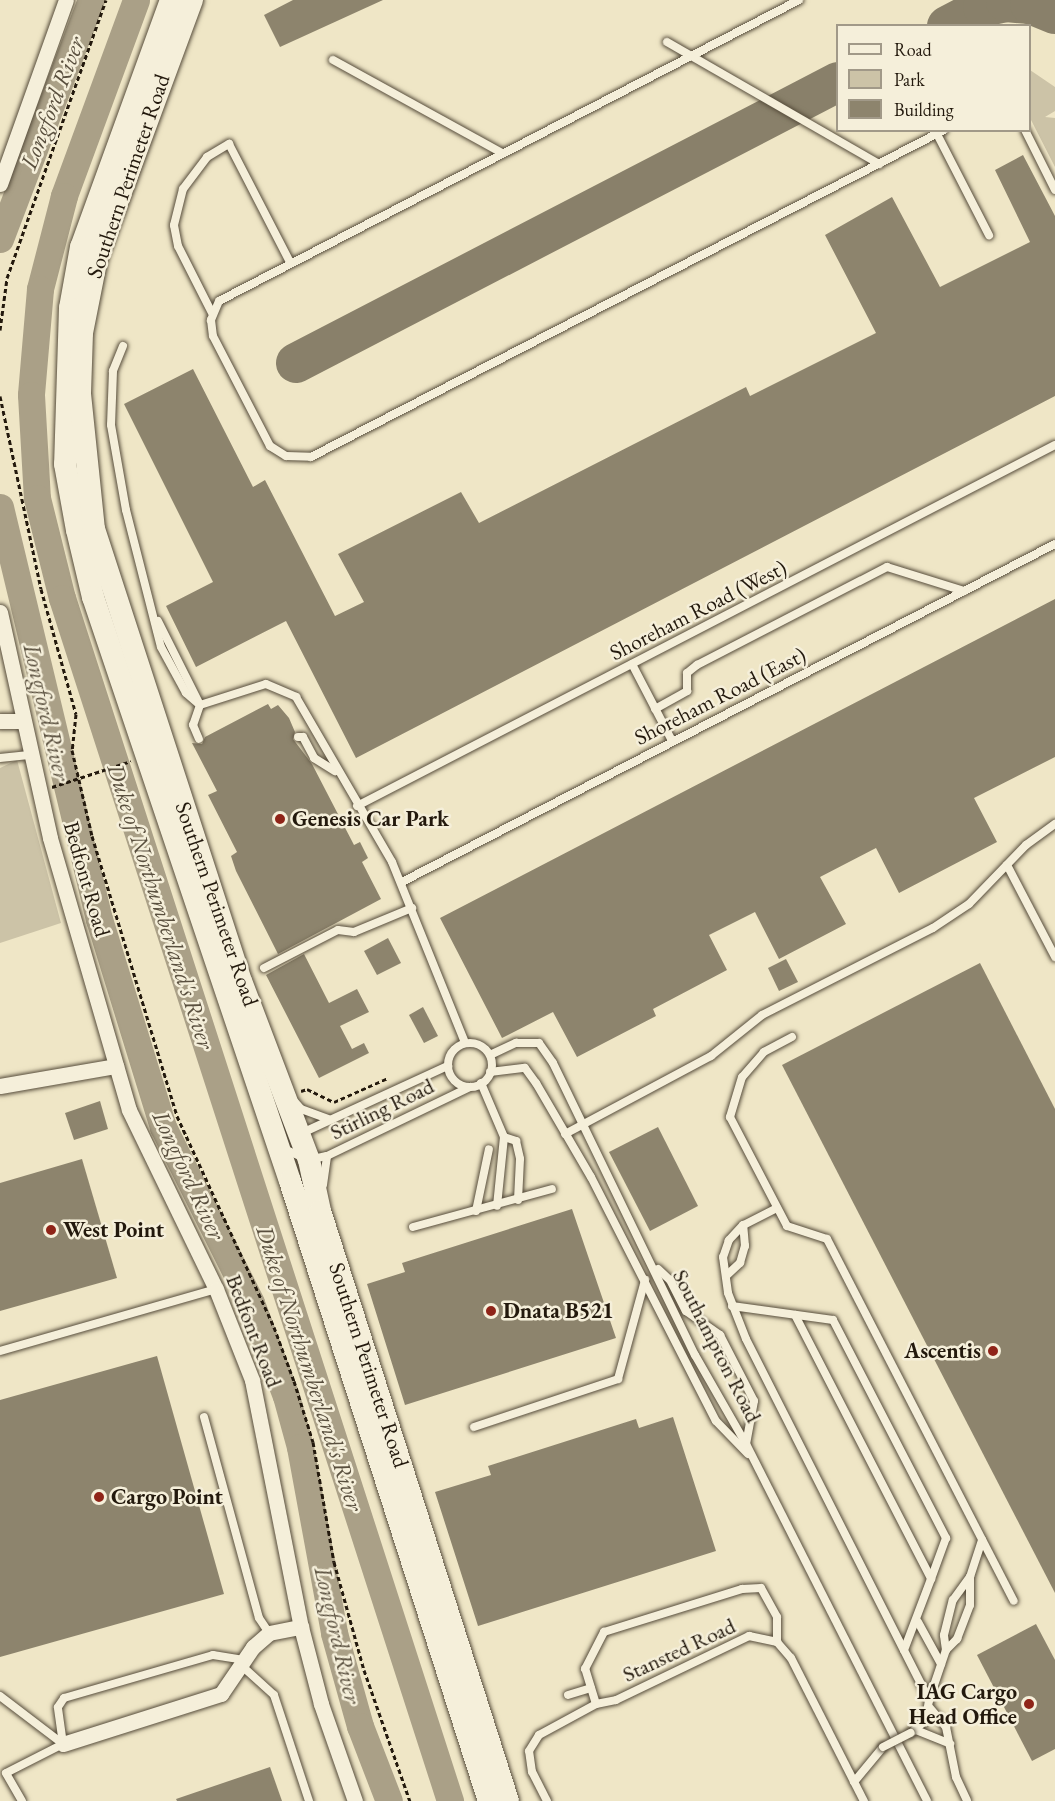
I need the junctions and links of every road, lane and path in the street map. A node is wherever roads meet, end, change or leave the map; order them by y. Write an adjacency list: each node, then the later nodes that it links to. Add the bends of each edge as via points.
1 (66, 0): 13 (street)
2 (106, 0): 18 (path, via 7,278)
3 (171, 0): 64 (street, Southern Perimeter Road, via 81,248 70,309 66,464 93,597)
4 (192, 0): 58 (street, Southern Perimeter Road, via 97,257 82,333 85,458 94,529 113,597 241,981)
5 (798, 0): 7 (lane)
6 (667, 42): 7 (lane)
7 (693, 55): 11 (lane); 12 (lane)
8 (333, 60): 11 (lane)
9 (940, 132): 12 (lane); 15 (lane)
10 (1026, 132): 14 (lane)
11 (502, 153): 16 (lane)
12 (879, 164): 17 (lane, via 305,458 277,452 263,436 213,336)
13 (0, 184)
14 (1055, 190)
15 (989, 235)
16 (290, 262): 17 (lane, via 227,295); 17 (lane, via 229,144 199,163 175,213 178,246)
17 (212, 313)
18 (0, 330)
19 (123, 346): 25 (lane, via 112,371 111,425 126,510)
20 (0, 396): 39 (path, via 40,589 76,714 72,750)
21 (1055, 445): 26 (lane, Shoreham Road (West))
22 (1055, 544): 23 (lane, Shoreham Road (East))
23 (964, 591): 29 (lane, via 887,567 697,665 687,673 687,691); 34 (lane, Shoreham Road (East))
24 (0, 612): 27 (street, Bedfont Road)
25 (156, 617): 28 (lane); 28 (lane, via 161,647 171,670 186,693)
26 (632, 664): 29 (lane); 41 (lane, Shoreham Road (West))
27 (5, 666): 31 (street, Bedfont Road)
28 (200, 705): 33 (lane, via 193,725); 38 (lane, via 258,685 274,685 296,697)
29 (655, 709): 34 (lane)
30 (0, 721): 31 (street)
31 (21, 721): 36 (street, Bedfont Road)
32 (298, 737): 38 (lane, via 303,736 314,758)
33 (200, 739)
34 (672, 741): 44 (lane, Shoreham Road (East))
35 (1, 755): 36 (lane)
36 (29, 755): 51 (street, Bedfont Road)
37 (131, 762): 39 (path)
38 (336, 772): 41 (lane)
39 (78, 778): 40 (path); 109 (path, via 177,1116 274,1327 300,1401 313,1442 334,1562 364,1670)
40 (49, 788)
41 (357, 806): 44 (lane)
42 (1055, 824): 43 (lane)
43 (1007, 865): 46 (lane); 60 (lane, via 969,903 933,928 762,1015 711,1056)
44 (402, 882): 45 (lane)
45 (412, 908): 47 (lane, via 354,932 338,930); 49 (lane)
46 (1055, 957)
47 (264, 968)
48 (792, 1036): 70 (lane, via 764,1052 742,1077 730,1117)
49 (465, 1043): 50 (lane, via 479,1045); 52 (lane, via 452,1051)
50 (490, 1055): 53 (lane); 60 (lane, Southampton Road, via 516,1042 539,1043 553,1063)
51 (116, 1066): 56 (street); 77 (street, Bedfont Road, via 146,1153)
52 (447, 1066): 57 (lane, via 453,1080); 59 (lane, Stirling Road)
53 (490, 1072): 55 (lane); 61 (lane, Southampton Road, via 525,1068)
54 (388, 1078): 58 (path, via 334,1102 307,1089)
55 (482, 1083): 57 (lane); 62 (lane)
56 (0, 1086)
57 (470, 1087): 64 (lane, Stirling Road)
58 (288, 1092): 59 (lane, Stirling Road, via 300,1109); 64 (street, Southern Perimeter Road)
59 (328, 1119): 64 (lane)
60 (581, 1126): 61 (lane); 65 (lane, Southampton Road)
61 (565, 1134): 66 (lane, Southampton Road)
62 (504, 1137): 68 (lane, via 516,1141 520,1159); 69 (lane)
63 (489, 1149): 71 (lane)
64 (298, 1153): 110 (street, Southern Perimeter Road); 111 (street, Southern Perimeter Road, via 320,1211)
65 (597, 1156): 66 (lane); 74 (lane, Southampton Road)
66 (591, 1177): 76 (lane, Southampton Road)
67 (552, 1189): 68 (lane)
68 (518, 1200): 69 (lane)
69 (497, 1206): 71 (lane)
70 (777, 1208): 72 (lane); 85 (lane, via 787,1226 826,1239)
71 (476, 1211): 73 (lane)
72 (743, 1225): 75 (lane, via 742,1254); 75 (lane, via 729,1240 723,1257)
73 (413, 1227)
74 (657, 1268): 83 (lane, Southampton Road, via 690,1344); 83 (lane, Southampton Road, via 670,1280 686,1311 715,1330 728,1350 754,1401)
75 (726, 1275): 78 (lane)
76 (645, 1280): 82 (lane, via 618,1379); 84 (lane, Southampton Road, via 716,1421)
77 (216, 1289): 80 (lane); 90 (street, Bedfont Road, via 261,1410)
78 (732, 1306): 79 (lane); 93 (lane)
79 (795, 1315): 87 (lane); 87 (lane, via 833,1320 946,1538)
80 (0, 1351)
81 (204, 1417): 91 (lane, via 259,1618)
82 (474, 1427)
83 (747, 1444): 84 (lane)
84 (749, 1455): 114 (lane)
85 (982, 1540): 86 (lane); 88 (lane)
86 (970, 1577): 94 (lane, via 953,1600 944,1635); 94 (lane, via 970,1605 957,1639)
87 (931, 1579): 89 (lane)
88 (1014, 1601)
89 (918, 1622): 93 (lane); 96 (lane)
90 (301, 1627): 91 (street); 108 (street, Bedfont Road, via 321,1704)
91 (269, 1633): 95 (street)
92 (777, 1642): 97 (lane, via 777,1617 761,1588 742,1589 604,1632 585,1669); 100 (lane, Stansted Road, via 761,1636 735,1639 616,1700); 105 (lane, via 791,1658)
93 (904, 1650): 101 (lane)
94 (946, 1650): 96 (lane)
95 (243, 1663): 103 (street, via 220,1694); 103 (lane, via 230,1654 213,1655 64,1698 58,1707); 107 (lane, via 274,1695)
96 (941, 1664): 101 (lane)
97 (591, 1688): 98 (lane); 100 (lane)
98 (568, 1695)
99 (0, 1696): 103 (lane)
100 (596, 1704): 112 (lane, Stansted Road, via 539,1735 529,1751 531,1772)
101 (929, 1704): 102 (lane); 104 (lane, via 946,1727)
102 (913, 1731): 104 (lane); 105 (lane, bridge, via 883,1747)
103 (63, 1744): 106 (lane, via 6,1773)
104 (950, 1744): 115 (lane, via 956,1777)
105 (854, 1782): 113 (lane)
106 (22, 1801)
107 (309, 1801)
108 (355, 1801)
109 (410, 1801)
110 (489, 1801)
111 (508, 1801)
112 (547, 1801)
113 (864, 1801)
114 (927, 1801)
115 (967, 1801)

